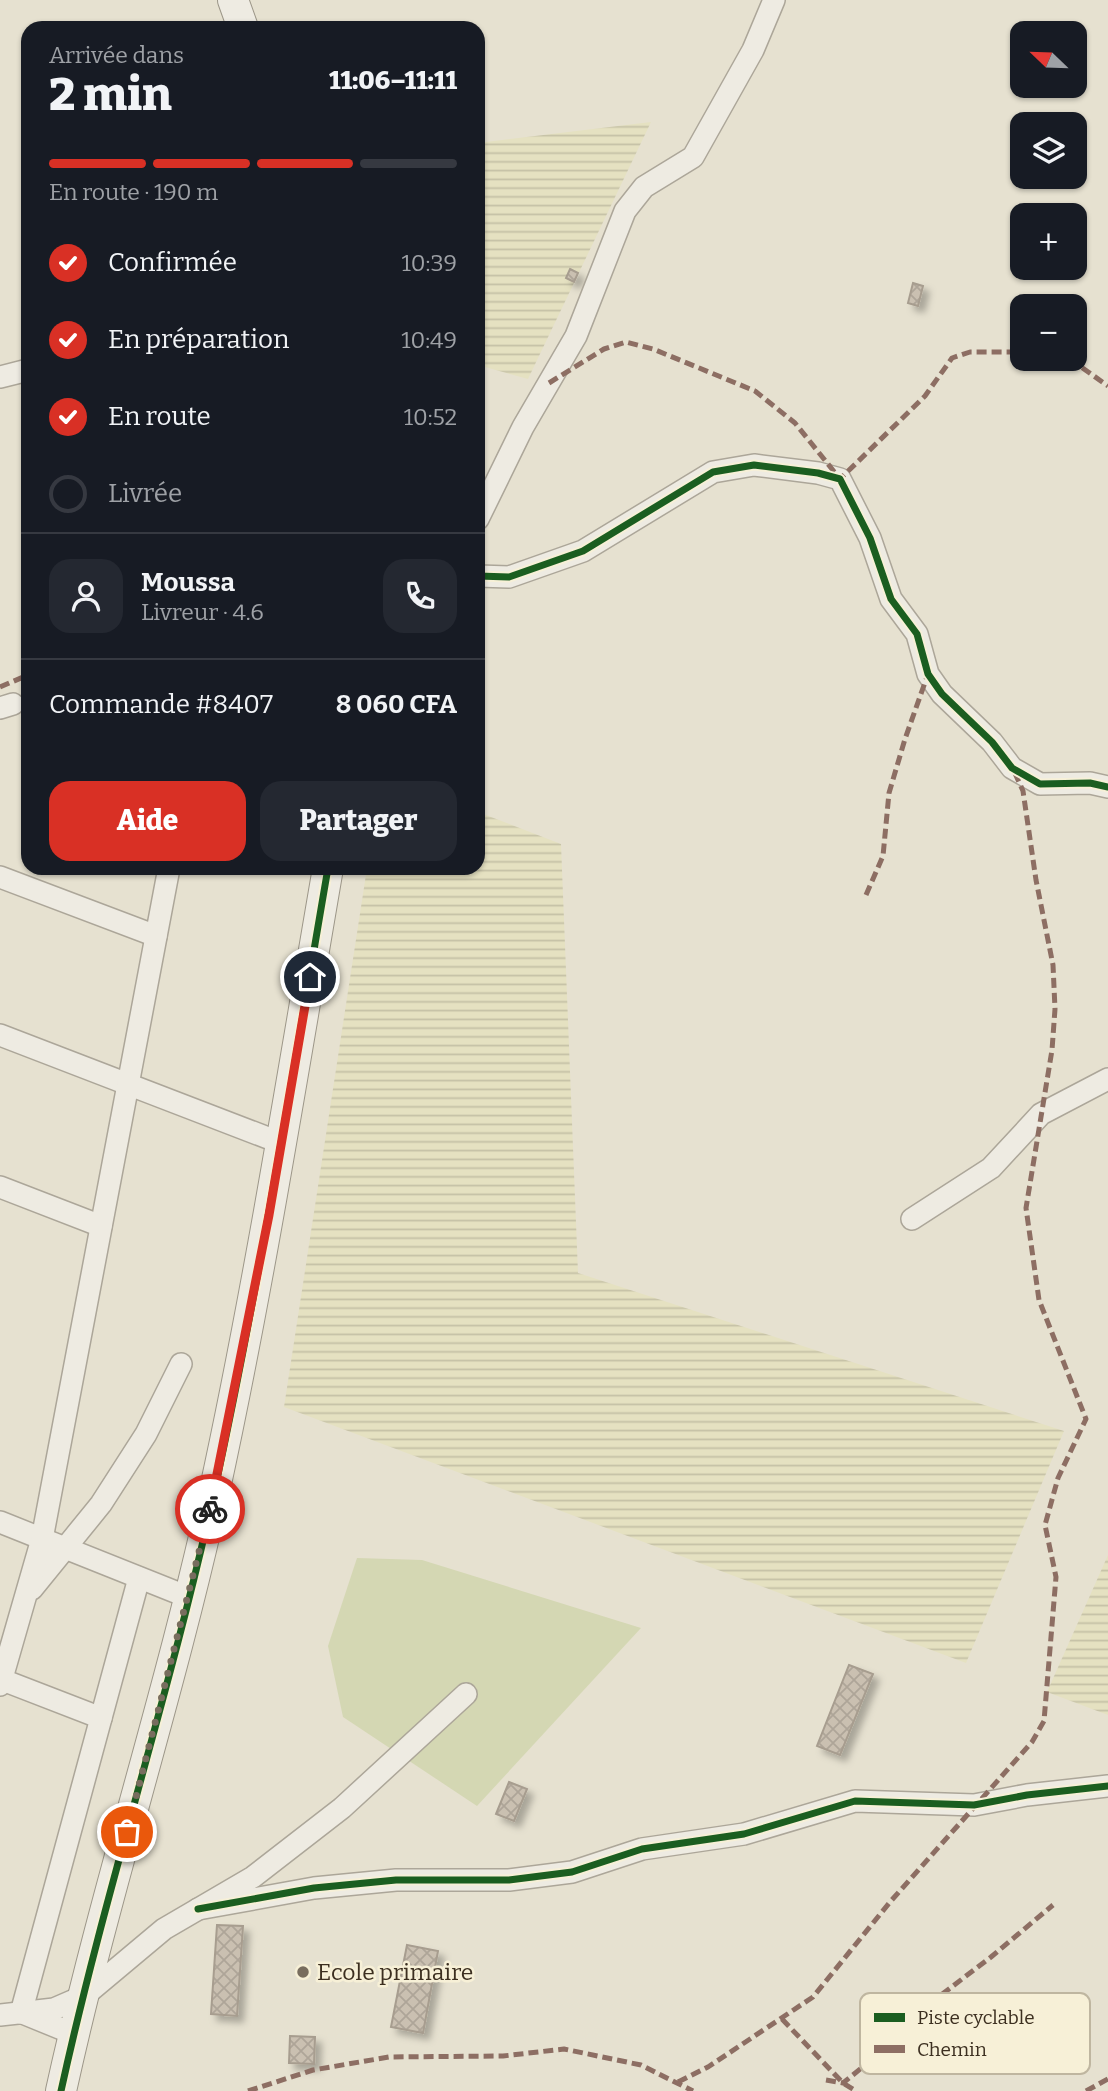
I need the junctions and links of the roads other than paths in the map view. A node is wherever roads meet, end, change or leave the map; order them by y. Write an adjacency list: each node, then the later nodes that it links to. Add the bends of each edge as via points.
1 (233, 0): 3 (street)
2 (774, 0): 6 (street, via 753,50 693,157 644,187 625,211 576,336)
3 (240, 21)
4 (21, 372): 5 (street)
5 (0, 377)
6 (485, 505)
7 (485, 576): 8 (street, via 509,577 583,551 713,472 754,465 840,479 870,538 891,598 917,634 928,674 942,694 1012,768 1040,785)
8 (1108, 787)
9 (168, 875): 12 (street)
10 (327, 875): 16 (street)
11 (0, 877): 12 (street)
12 (156, 936): 15 (street)
13 (0, 1035): 15 (street)
14 (1108, 1079): 18 (street, via 1041,1114 991,1168)
15 (128, 1084): 16 (street); 19 (street)
16 (281, 1143): 25 (street, via 213,1495)
17 (0, 1187): 19 (street)
18 (912, 1219)
19 (101, 1226): 22 (street)
20 (181, 1364): 23 (street, via 146,1434 101,1504)
21 (0, 1522): 22 (street)
22 (42, 1539): 23 (street); 26 (street)
23 (65, 1548): 24 (street); 26 (street, via 34,1585)
24 (139, 1577): 25 (street); 30 (street)
25 (188, 1597): 33 (street)
26 (21, 1612): 27 (street); 28 (street)
27 (0, 1646)
28 (1, 1681): 30 (street)
29 (466, 1694): 32 (street, via 342,1808 253,1877)
30 (101, 1718): 35 (street)
31 (1108, 1786): 32 (street, via 974,1805 855,1801 744,1834 642,1849 572,1871 509,1880 396,1880 314,1888)
32 (198, 1909): 33 (street, via 164,1929)
33 (84, 1996): 35 (street, via 54,2009); 37 (street)
34 (0, 2004): 35 (street)
35 (22, 2013): 36 (street); 37 (street)
36 (0, 2015)
37 (74, 2034): 38 (street)
38 (61, 2091)

